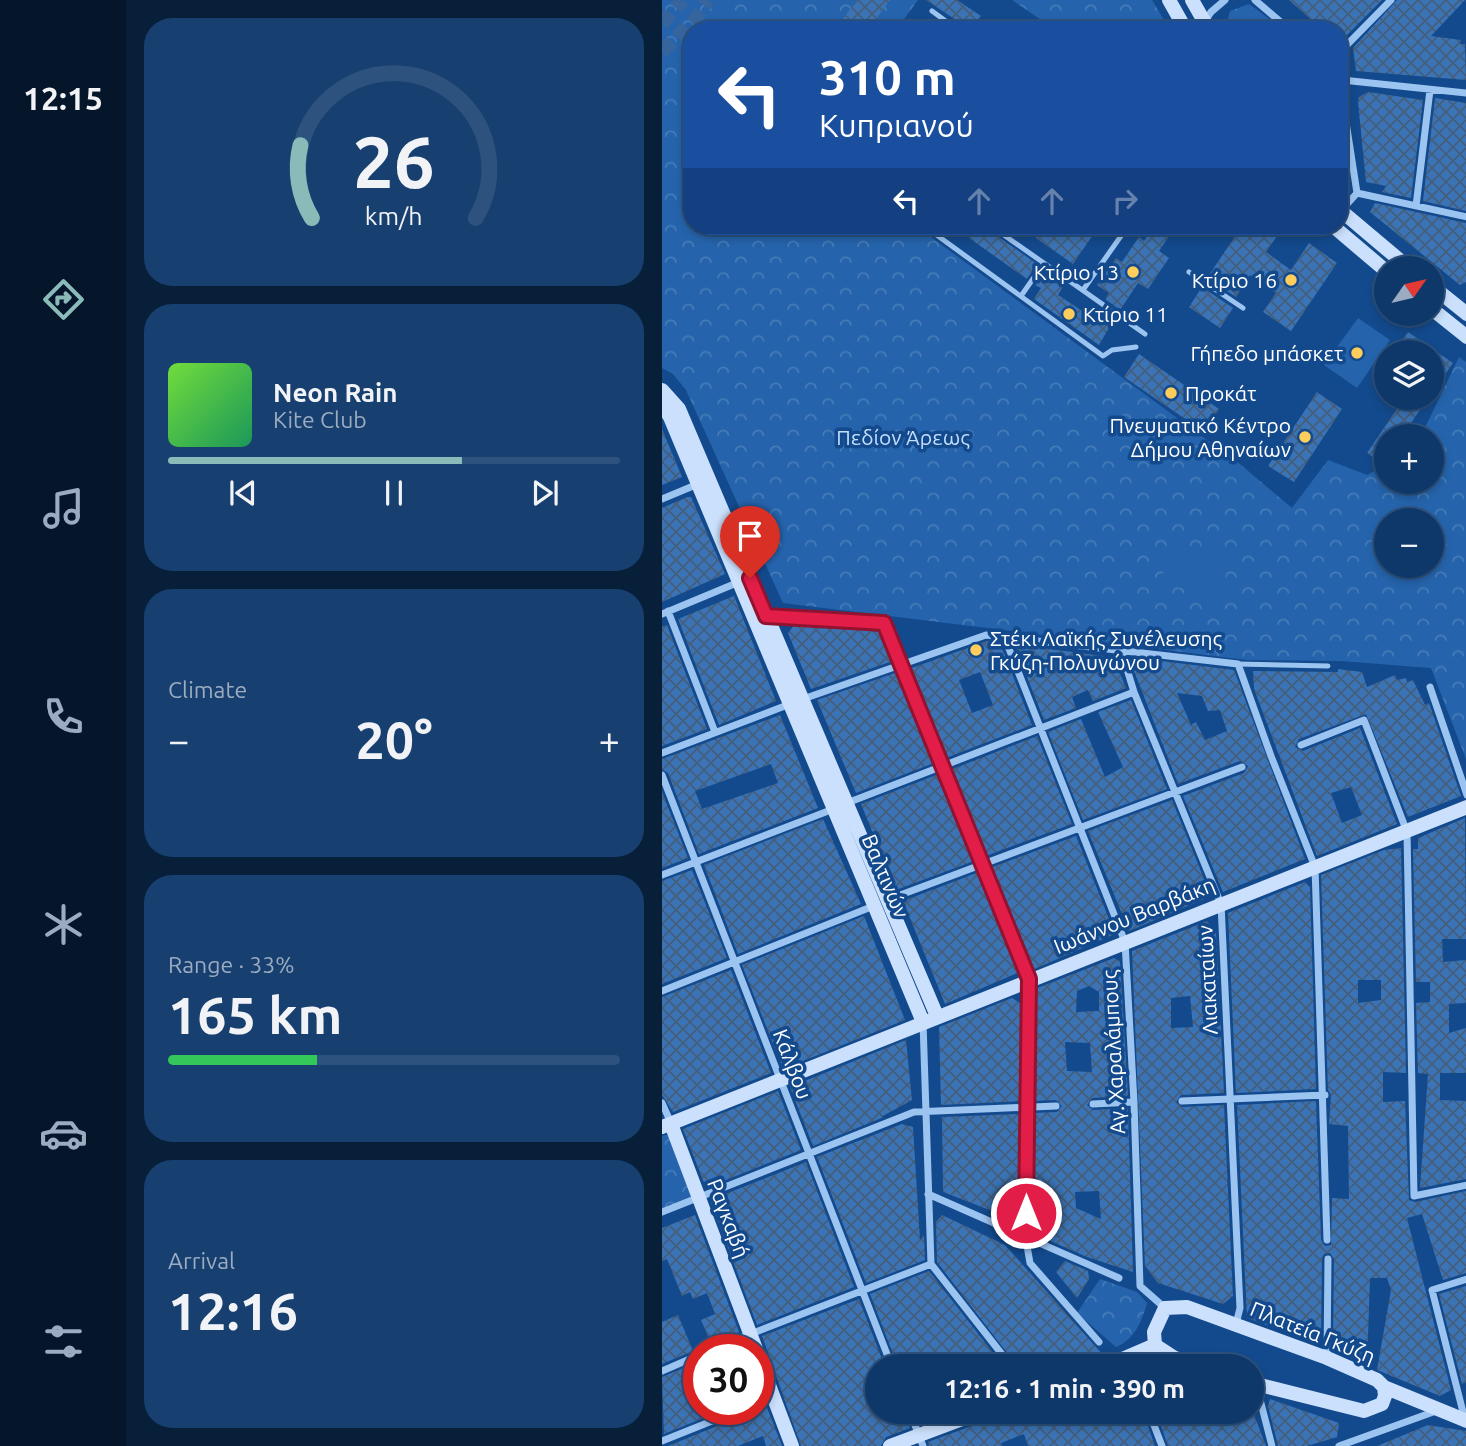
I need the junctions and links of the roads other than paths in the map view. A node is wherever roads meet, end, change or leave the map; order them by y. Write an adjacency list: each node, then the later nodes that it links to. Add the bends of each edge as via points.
1 (1168, 0): 8 (street)
2 (1192, 0): 9 (street)
3 (1225, 0): 10 (street)
4 (1255, 0): 11 (street)
5 (1391, 0): 12 (street)
6 (932, 11): 7 (lane)
7 (946, 21)
8 (1181, 21)
9 (1202, 21)
10 (1208, 21)
11 (1280, 21)
12 (1348, 44)
13 (1348, 80): 14 (street)
14 (1430, 90): 15 (street); 19 (street)
15 (1466, 93)
16 (1348, 133): 17 (street)
17 (1357, 193): 18 (street); 19 (street)
18 (1348, 203)
19 (1416, 206): 20 (street)
20 (1466, 217)
21 (1348, 218): 26 (street)
22 (1004, 235): 28 (lane)
23 (1122, 235): 30 (lane)
24 (1344, 235): 27 (street)
25 (938, 236): 31 (lane)
26 (1394, 256)
27 (1374, 261)
28 (1044, 262): 30 (lane); 31 (lane)
29 (1189, 272): 33 (lane)
30 (1083, 290): 36 (lane)
31 (1021, 296): 38 (lane, via 1103,356)
32 (1444, 296): 34 (street)
33 (1243, 308)
34 (1466, 314)
35 (1444, 319): 37 (street)
36 (1145, 334)
37 (1466, 337)
38 (1136, 347)
39 (662, 390): 41 (street, Βαλτινών, via 679,410)
40 (662, 405): 41 (street, Βαλτινών)
41 (703, 482): 42 (street); 43 (street, Βαλτινών)
42 (662, 499)
43 (744, 580): 44 (street); 45 (street, Βαλτινών); 53 (street, Βαλτινών)
44 (665, 613): 55 (street)
45 (766, 616): 48 (street, via 884,623); 53 (street, Βαλτινών)
46 (1004, 636): 47 (street); 48 (street, via 986,635); 54 (street, Αγ. Χαραλάμπους)
47 (1122, 653): 49 (street); 52 (street, Λιακαταίων)
48 (901, 664): 53 (street); 58 (street)
49 (1238, 664): 50 (lane); 69 (street)
50 (1328, 666)
51 (1430, 687): 62 (street)
52 (1134, 692): 54 (street); 61 (street, Λιακαταίων)
53 (796, 701): 55 (street); 63 (street, Βαλτινών)
54 (1040, 728): 58 (street); 65 (street, Αγ. Χαραλάμπους)
55 (715, 732): 57 (street)
56 (1301, 745): 66 (street, via 1364,720)
57 (662, 753)
58 (943, 766): 63 (street); 68 (street)
59 (1242, 767): 61 (street)
60 (662, 775): 67 (street, Κάλβου)
61 (1175, 792): 65 (street); 72 (street, Λιακαταίων)
62 (1466, 795)
63 (841, 806): 67 (street); 71 (street, Βαλτινών)
64 (1466, 807): 66 (street, Ιωάννου Βαρβάκη)
65 (1079, 828): 68 (street); 73 (street, Αγ. Χαραλάμπους)
66 (1408, 832): 69 (street, Ιωάννου Βαρβάκη); 90 (street, via 1414,1196)
67 (696, 862): 70 (street); 74 (street, Κάλβου)
68 (983, 864): 71 (street); 75 (street)
69 (1315, 867): 72 (street, Ιωάννου Βαρβάκη); 79 (street)
70 (662, 875)
71 (883, 902): 74 (street); 77 (street, Βαλτινών)
72 (1221, 904): 73 (street, Ιωάννου Βαρβάκη); 80 (street, Λιακαταίων)
73 (1125, 943): 75 (street, Ιωάννου Βαρβάκη); 82 (street, Αγ. Χαραλάμπους)
74 (735, 962): 76 (street); 78 (street, Κάλβου)
75 (1029, 979): 77 (street, Ιωάννου Βαρβάκη); 86 (street)
76 (662, 991)
77 (930, 1019): 78 (street, Ιωάννου Βαρβάκη); 87 (street, Βαλτινών)
78 (780, 1079): 88 (street, Ιωάννου Βαρβάκη); 89 (street, Κάλβου)
79 (1325, 1095): 80 (street); 95 (street)
80 (1230, 1099): 81 (street); 102 (street, Λιακαταίων, via 1240,1308)
81 (1182, 1101)
82 (1134, 1102): 84 (street); 101 (street, Αγ. Χαραλάμπους, via 1140,1286)
83 (662, 1103): 88 (street, Ραγκαβή)
84 (1093, 1104)
85 (1056, 1106): 86 (street)
86 (1027, 1107): 87 (street); 94 (street)
87 (924, 1112): 89 (street, via 914,1112); 91 (street, Βαλτινών)
88 (666, 1125): 92 (street, Ραγκαβή)
89 (810, 1156): 92 (street); 100 (street, Κάλβου)
90 (1466, 1185)
91 (928, 1194): 94 (street); 97 (street, Βαλτινών)
92 (699, 1198): 93 (street); 103 (street, Ραγκαβή)
93 (662, 1212)
94 (1026, 1240): 98 (street); 104 (street, via 1030,1263)
95 (1328, 1240)
96 (1328, 1259): 110 (street)
97 (931, 1264): 100 (street); 107 (street)
98 (1119, 1278)
99 (1466, 1279): 115 (street, via 1432,1290)
100 (862, 1289): 103 (street); 106 (street, Κάλβου)
101 (1165, 1308): 102 (street, Πλατεία Γκύζη, via 1187,1307); 105 (street, via 1154,1332)
102 (1236, 1324): 110 (street, Πλατεία Γκύζη)
103 (750, 1333)
104 (1099, 1342)
105 (1155, 1345): 108 (street); 109 (street)
106 (887, 1354)
107 (1002, 1354)
108 (1141, 1354)
109 (1169, 1354)
110 (1327, 1358): 114 (street, Πλατεία Γκύζη)
111 (683, 1362): 112 (street)
112 (662, 1371)
113 (1264, 1386): 114 (street, Πλατεία Γκύζη, via 1364,1411 1382,1404)
114 (1384, 1387): 117 (street)
115 (1463, 1396): 119 (street)
116 (774, 1399): 126 (street)
117 (1440, 1409): 119 (street); 130 (street)
118 (1264, 1418): 129 (street)
119 (1466, 1421)
120 (915, 1424): 125 (street)
121 (956, 1424): 125 (street)
122 (1153, 1424): 128 (street)
123 (702, 1425): 124 (street)
124 (662, 1441)
125 (921, 1441): 127 (street)
126 (792, 1446)
127 (890, 1446)
128 (1162, 1446)
129 (1272, 1446)
130 (1339, 1446)

